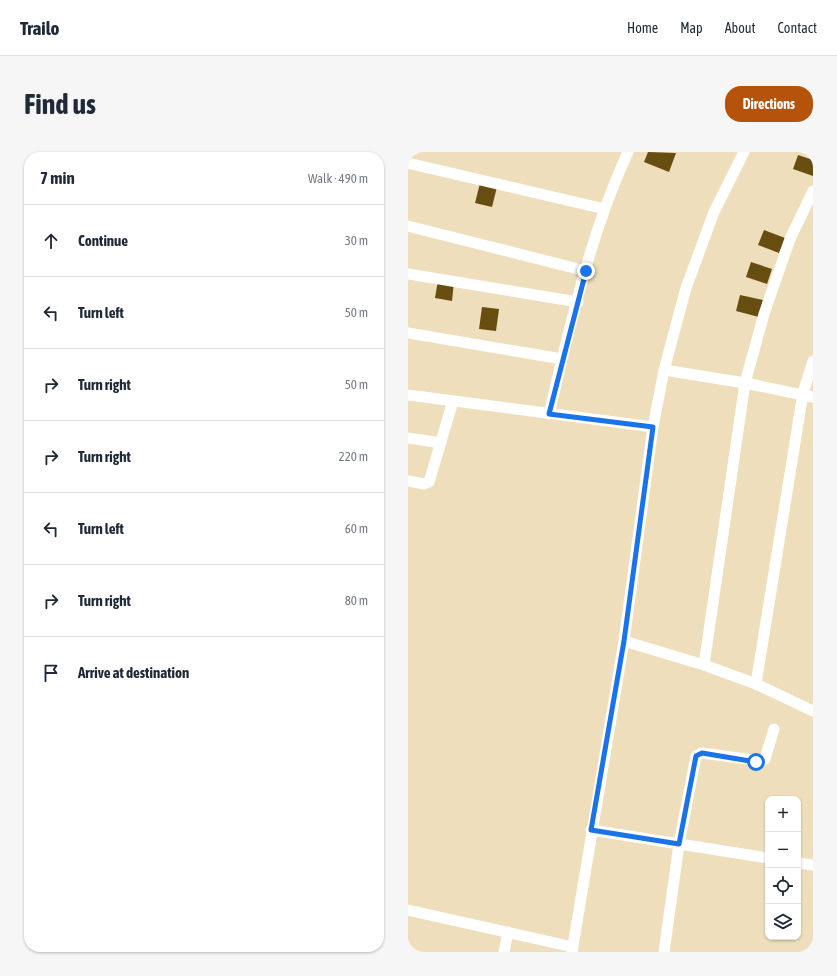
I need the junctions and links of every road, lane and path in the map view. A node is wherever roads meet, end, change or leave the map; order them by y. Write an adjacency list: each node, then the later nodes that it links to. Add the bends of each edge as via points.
1 (744, 152): 13 (street, via 714,212 686,288)
2 (625, 153): 5 (street)
3 (408, 163): 5 (street)
4 (813, 191): 14 (street, via 790,239 764,314)
5 (605, 209): 7 (street)
6 (408, 226): 7 (street)
7 (586, 271): 9 (street)
8 (408, 274): 9 (street)
9 (578, 302): 11 (street)
10 (408, 333): 11 (street)
11 (562, 359): 18 (street)
12 (813, 360): 16 (street)
13 (664, 370): 14 (street); 19 (street)
14 (745, 383): 16 (street); 24 (street)
15 (408, 395): 17 (street)
16 (808, 395): 25 (street)
17 (453, 401): 18 (street); 21 (street)
18 (549, 414): 19 (street)
19 (653, 427): 23 (street)
20 (408, 438): 21 (street)
21 (441, 443): 22 (street, via 429,482)
22 (408, 482)
23 (624, 641): 24 (street); 28 (street)
24 (704, 665): 25 (street)
25 (756, 684): 26 (street)
26 (813, 710)
27 (774, 729): 29 (street, via 765,758 760,761 702,753 696,756)
28 (591, 830): 29 (street); 35 (street)
29 (679, 844): 30 (street); 37 (street)
30 (765, 858)
31 (801, 863): 32 (street)
32 (813, 865)
33 (408, 910): 34 (street)
34 (508, 932): 35 (street); 36 (street)
35 (572, 950)
36 (504, 952)
37 (664, 952)

